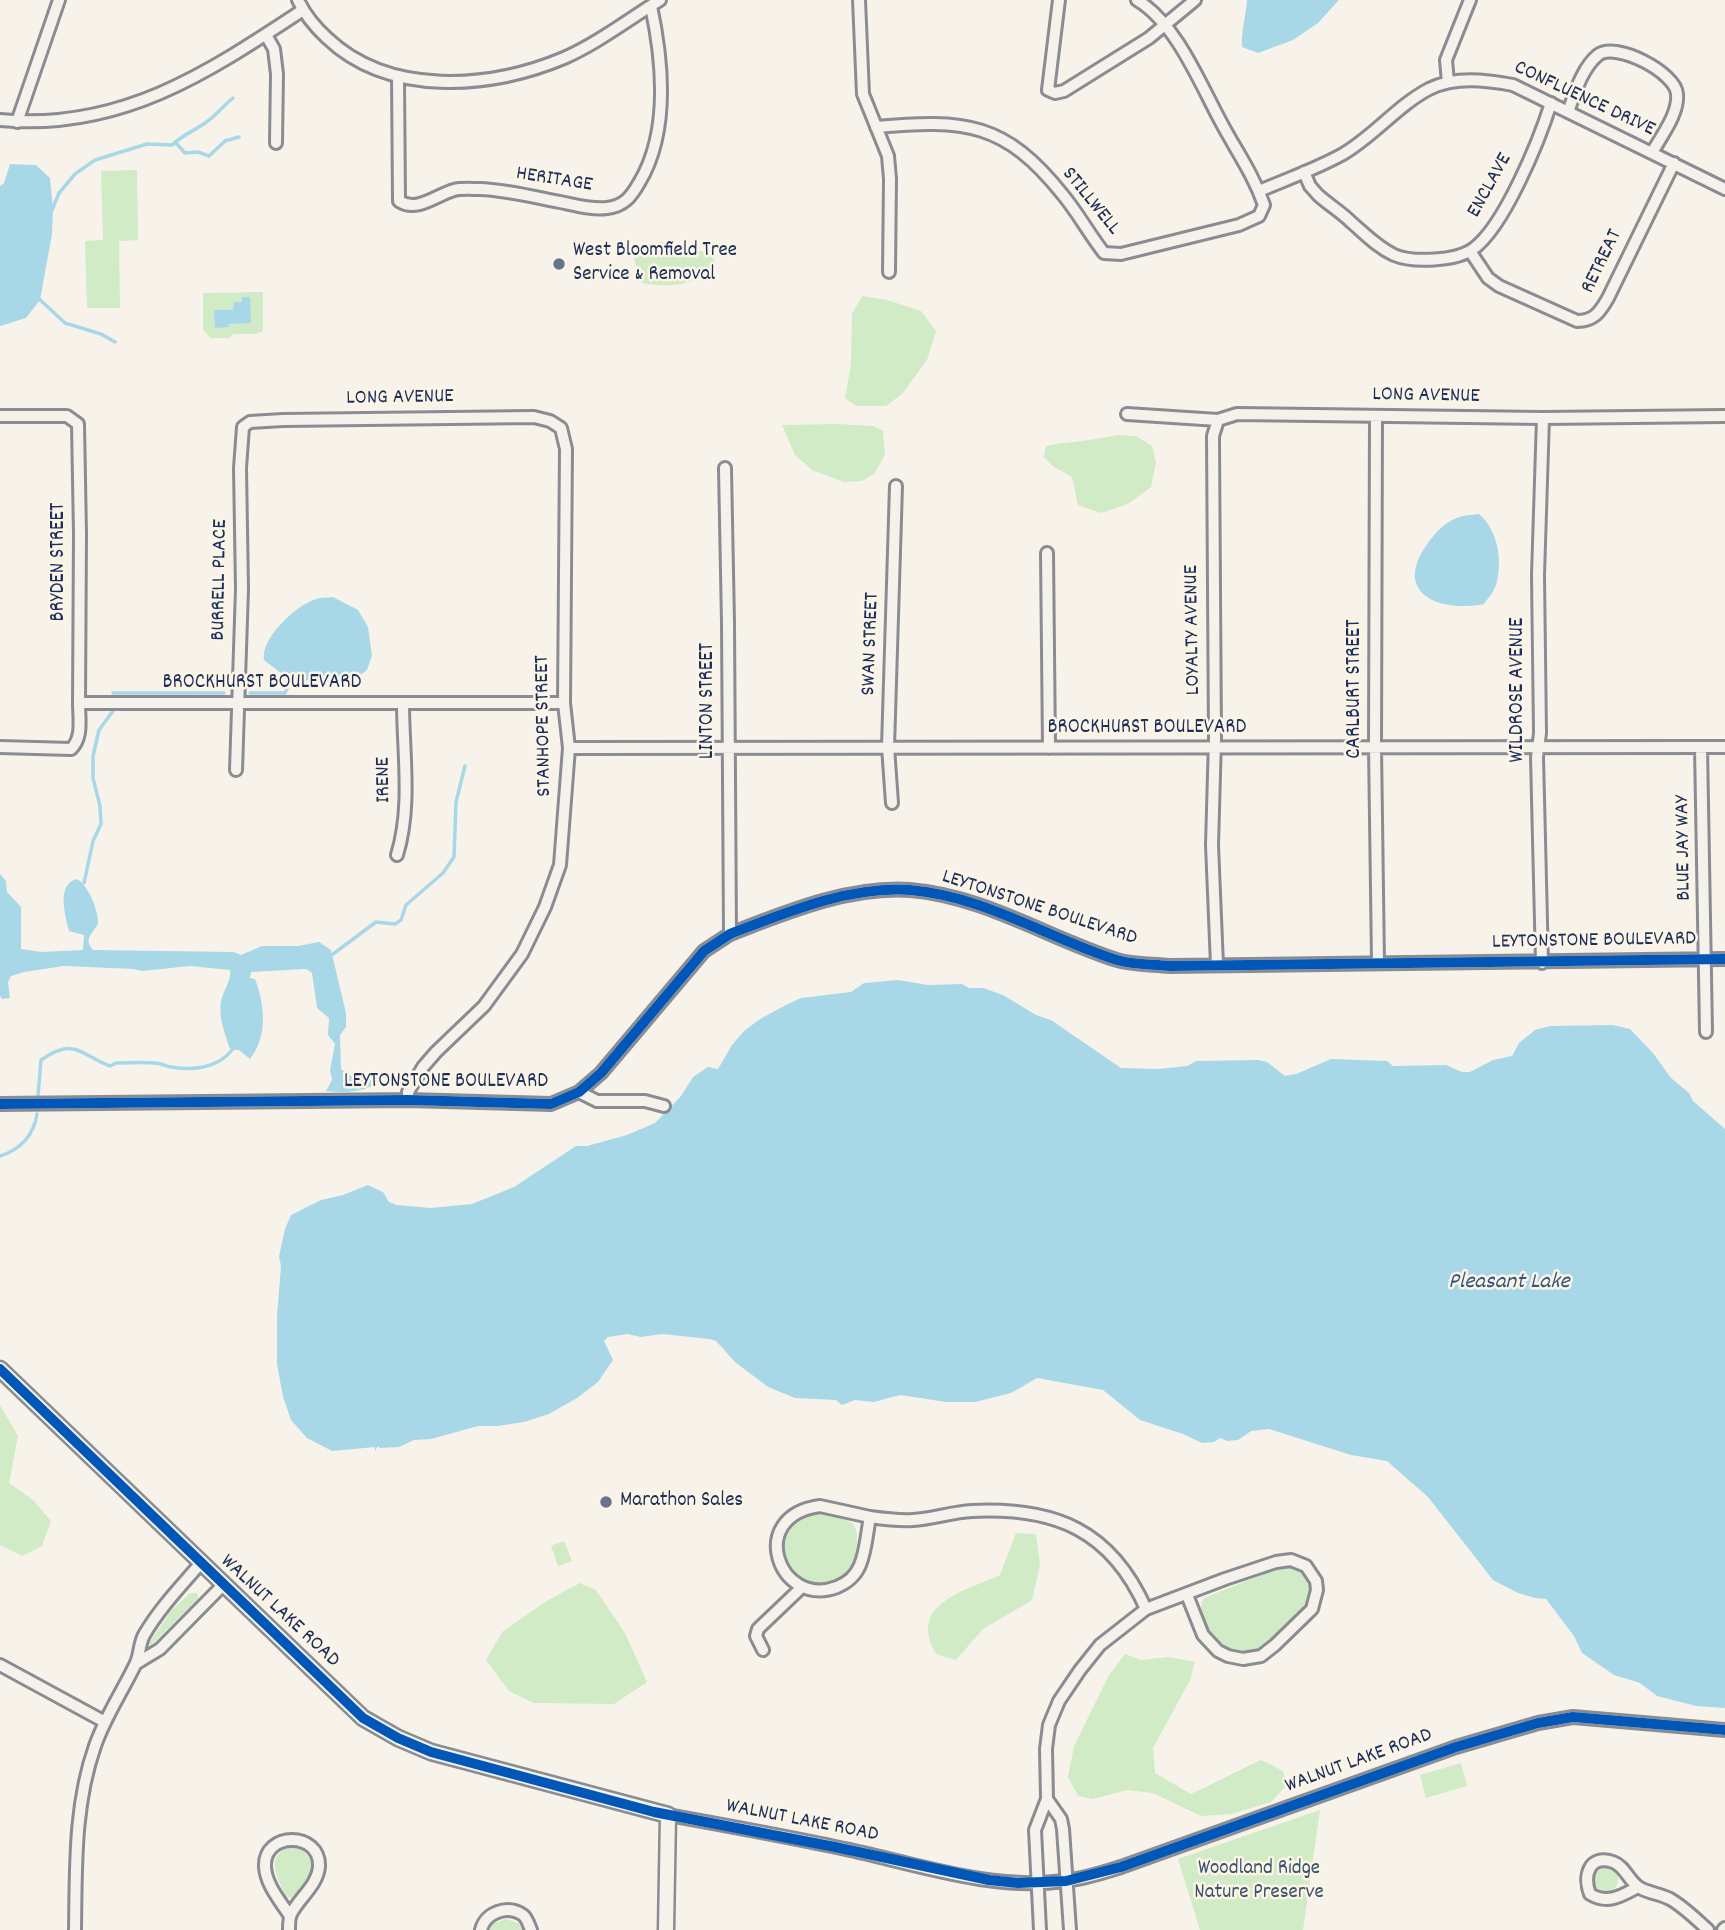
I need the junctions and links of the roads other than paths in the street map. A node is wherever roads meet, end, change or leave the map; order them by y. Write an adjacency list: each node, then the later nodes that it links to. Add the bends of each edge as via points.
1 (59, 0): 16 (street)
2 (859, 0): 17 (street, via 863,94)
3 (1059, 0): 9 (street, via 1048,90 1055,93 1126,54)
4 (1137, 0): 9 (street)
5 (1195, 0): 9 (street)
6 (1470, 0): 12 (street, via 1446,60)
7 (656, 3): 11 (street, via 564,58 533,69 473,81); 11 (street, HERITAGE, via 661,74 654,151 629,201 608,208 481,189 454,190 405,206 399,201)
8 (300, 5): 10 (street); 11 (street, via 335,46 360,63)
9 (1163, 25): 23 (street, via 1185,53)
10 (265, 34): 16 (street, via 143,102 77,119); 18 (street, via 274,49 277,74)
11 (398, 76)
12 (1448, 82): 13 (street, CONFLUENCE DRIVE, via 1486,80 1513,85); 21 (street, CONFLUENCE DRIVE, via 1429,89 1342,154)
13 (1551, 103): 14 (street, CONFLUENCE DRIVE); 24 (street, ENCLAVE, via 1506,206)
14 (1568, 111): 19 (street, CONFLUENCE DRIVE); 19 (street, via 1598,55 1623,53 1656,69 1672,80 1678,97)
15 (0, 120): 16 (street)
16 (16, 122)
17 (876, 127): 23 (street, STILLWELL, via 952,124 1007,140 1063,195 1104,253 1121,254 1239,225 1259,216 1264,205); 25 (street, via 888,156)
18 (276, 143)
19 (1652, 153): 20 (street, CONFLUENCE DRIVE)
20 (1674, 163): 22 (street, CONFLUENCE DRIVE); 24 (street, RETREAT, via 1608,298 1598,316 1587,321 1577,321 1499,286)
21 (1304, 172): 23 (street, CONFLUENCE DRIVE); 24 (street, via 1318,195 1394,255 1420,260)
22 (1725, 188)
23 (1259, 191)
24 (1470, 251)
25 (889, 272)
26 (1128, 414): 31 (street, LONG AVENUE)
27 (0, 416): 37 (street, BRYDEN STREET, via 67,416 76,421 79,430)
28 (1376, 416): 30 (street, LONG AVENUE); 31 (street, LONG AVENUE, via 1237,414); 44 (street, CARLBURT STREET)
29 (1725, 416): 30 (street, LONG AVENUE)
30 (1543, 418): 41 (street, WILDROSE AVENUE)
31 (1218, 420): 50 (street, LOYALTY AVENUE, via 1213,436)
32 (561, 428): 33 (street, LONG AVENUE, via 534,417 283,420 250,422); 39 (street, STANHOPE STREET, via 566,449)
33 (241, 432): 40 (street, BURRELL PLACE)
34 (725, 468): 48 (street, LINTON STREET)
35 (897, 486): 43 (street, SWAN STREET)
36 (1047, 553): 49 (street)
37 (79, 703): 40 (street, BROCKHURST BOULEVARD); 42 (street, via 79,736 71,749)
38 (403, 703): 39 (street, BROCKHURST BOULEVARD); 40 (street, BROCKHURST BOULEVARD); 53 (street, IRENE, via 405,812)
39 (564, 703): 47 (street, STANHOPE STREET)
40 (237, 704): 51 (street, BURRELL PLACE)
41 (1539, 746): 44 (street, BROCKHURST BOULEVARD); 45 (street, BROCKHURST BOULEVARD); 58 (street, WILDROSE AVENUE)
42 (0, 747)
43 (888, 747): 48 (street, BROCKHURST BOULEVARD); 49 (street, BROCKHURST BOULEVARD); 52 (street, SWAN STREET)
44 (1375, 747): 50 (street, BROCKHURST BOULEVARD); 57 (street, CARLBURT STREET)
45 (1701, 747): 46 (street, BROCKHURST BOULEVARD); 55 (street, BLUE JAY WAY)
46 (1725, 747)
47 (569, 748): 48 (street, BROCKHURST BOULEVARD); 62 (street, STANHOPE STREET, via 560,865 545,907 503,982 423,1068)
48 (728, 748): 54 (street, LINTON STREET)
49 (1049, 748): 50 (street, BROCKHURST BOULEVARD)
50 (1214, 748): 59 (street, LOYALTY AVENUE)
51 (236, 771)
52 (892, 803)
53 (397, 855)
54 (730, 934): 59 (street, LEYTONSTONE BOULEVARD, via 826,901 870,891 911,890 974,904 1119,960); 61 (street, LEYTONSTONE BOULEVARD, via 704,951 601,1073)
55 (1707, 959): 56 (street, LEYTONSTONE BOULEVARD); 58 (street, LEYTONSTONE BOULEVARD); 60 (street, BLUE JAY WAY)
56 (1725, 960)
57 (1378, 962): 58 (street, LEYTONSTONE BOULEVARD); 59 (street, LEYTONSTONE BOULEVARD)
58 (1542, 963)
59 (1217, 965)
60 (1706, 1032)
61 (579, 1092): 62 (street, LEYTONSTONE BOULEVARD, via 551,1104); 64 (street, LEYTONSTONE BOULEVARD, via 597,1101 645,1101)
62 (408, 1100): 63 (street, LEYTONSTONE BOULEVARD)
63 (0, 1104)
64 (664, 1106)
65 (0, 1369): 67 (street, WALNUT LAKE ROAD)
66 (870, 1517): 69 (street, via 853,1576 829,1590); 69 (street, via 820,1506 792,1514 777,1539 777,1553 781,1567); 71 (street, via 914,1520 972,1511 1048,1516 1100,1542 1136,1585)
67 (200, 1564): 68 (street, WALNUT LAKE ROAD); 73 (street, via 159,1611 142,1638)
68 (223, 1585): 73 (street, via 160,1649); 78 (street, WALNUT LAKE ROAD, via 363,1718 398,1738 479,1766)
69 (802, 1587): 72 (street, via 758,1629 756,1636)
70 (1187, 1595): 70 (street, via 1292,1560 1306,1566 1317,1590 1312,1609 1293,1629 1261,1656 1243,1659 1218,1651 1203,1636); 71 (street)
71 (1146, 1609): 77 (street, via 1100,1645 1059,1701 1046,1749)
72 (763, 1650)
73 (137, 1662): 75 (street)
74 (0, 1665): 75 (street)
75 (105, 1723): 83 (street, via 85,1779 78,1822)
76 (1725, 1730): 79 (street, WALNUT LAKE ROAD, via 1573,1717 1538,1723 1446,1751 1121,1867)
77 (1047, 1799): 79 (street, via 1061,1819); 80 (street, via 1035,1830)
78 (668, 1815): 80 (street, WALNUT LAKE ROAD, via 989,1880); 87 (street)
79 (1066, 1881): 80 (street, WALNUT LAKE ROAD); 89 (street)
80 (1038, 1883): 88 (street)
81 (1638, 1887): 81 (street, via 1611,1861 1596,1861 1586,1875 1590,1894 1597,1898 1613,1900); 90 (street, via 1671,1900)
82 (290, 1916): 82 (street, via 319,1868 315,1852 296,1839 275,1845 265,1861 271,1887); 84 (street)
83 (75, 1930)
84 (289, 1930)
85 (481, 1930): 86 (street, via 492,1914 508,1910 522,1915)
86 (531, 1930)
87 (666, 1930)
88 (1040, 1930)
89 (1070, 1930)
90 (1708, 1930)

